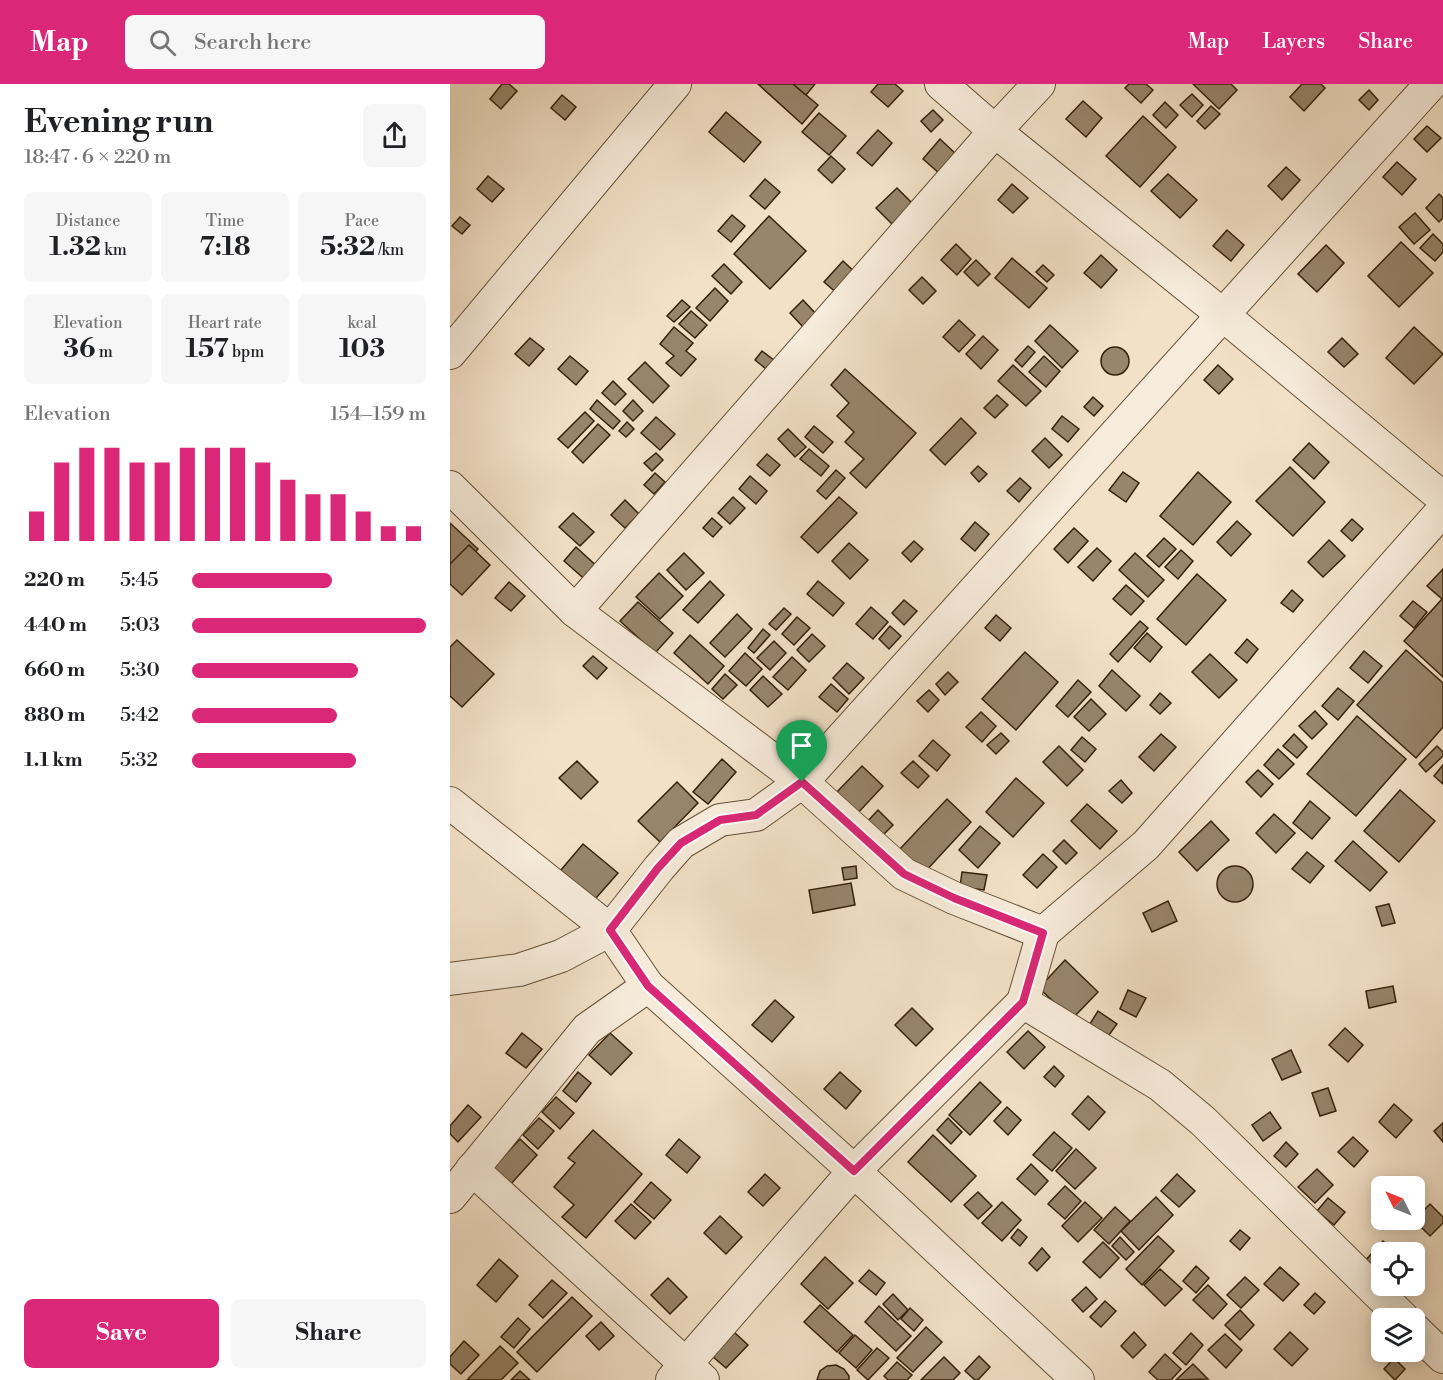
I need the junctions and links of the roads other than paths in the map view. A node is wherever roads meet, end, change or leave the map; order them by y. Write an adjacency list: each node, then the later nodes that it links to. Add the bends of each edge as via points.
1 (675, 84): 7 (street)
2 (941, 84): 5 (street)
3 (1039, 84): 5 (street)
4 (1431, 84): 6 (street)
5 (995, 131): 6 (street); 11 (street)
6 (1223, 315): 9 (street); 12 (street)
7 (450, 353)
8 (450, 487): 11 (street)
9 (1443, 498)
10 (1443, 510): 15 (street, via 1146,845)
11 (575, 611): 12 (street)
12 (802, 782): 14 (street, via 756,815 720,820 681,843); 15 (street, via 904,874)
13 (450, 803): 14 (street)
14 (610, 930): 16 (street, via 561,956 519,970); 17 (street)
15 (1043, 933): 18 (street)
16 (450, 979)
17 (648, 986): 19 (street, via 588,1029); 20 (street)
18 (1023, 1002): 20 (street); 22 (street, via 1150,1079 1203,1121)
19 (472, 1169): 21 (street); 25 (street)
20 (854, 1171): 25 (street); 26 (street)
21 (450, 1197)
22 (1393, 1308)
23 (1425, 1338): 24 (street)
24 (1441, 1352)
25 (687, 1375)
26 (1078, 1380)

